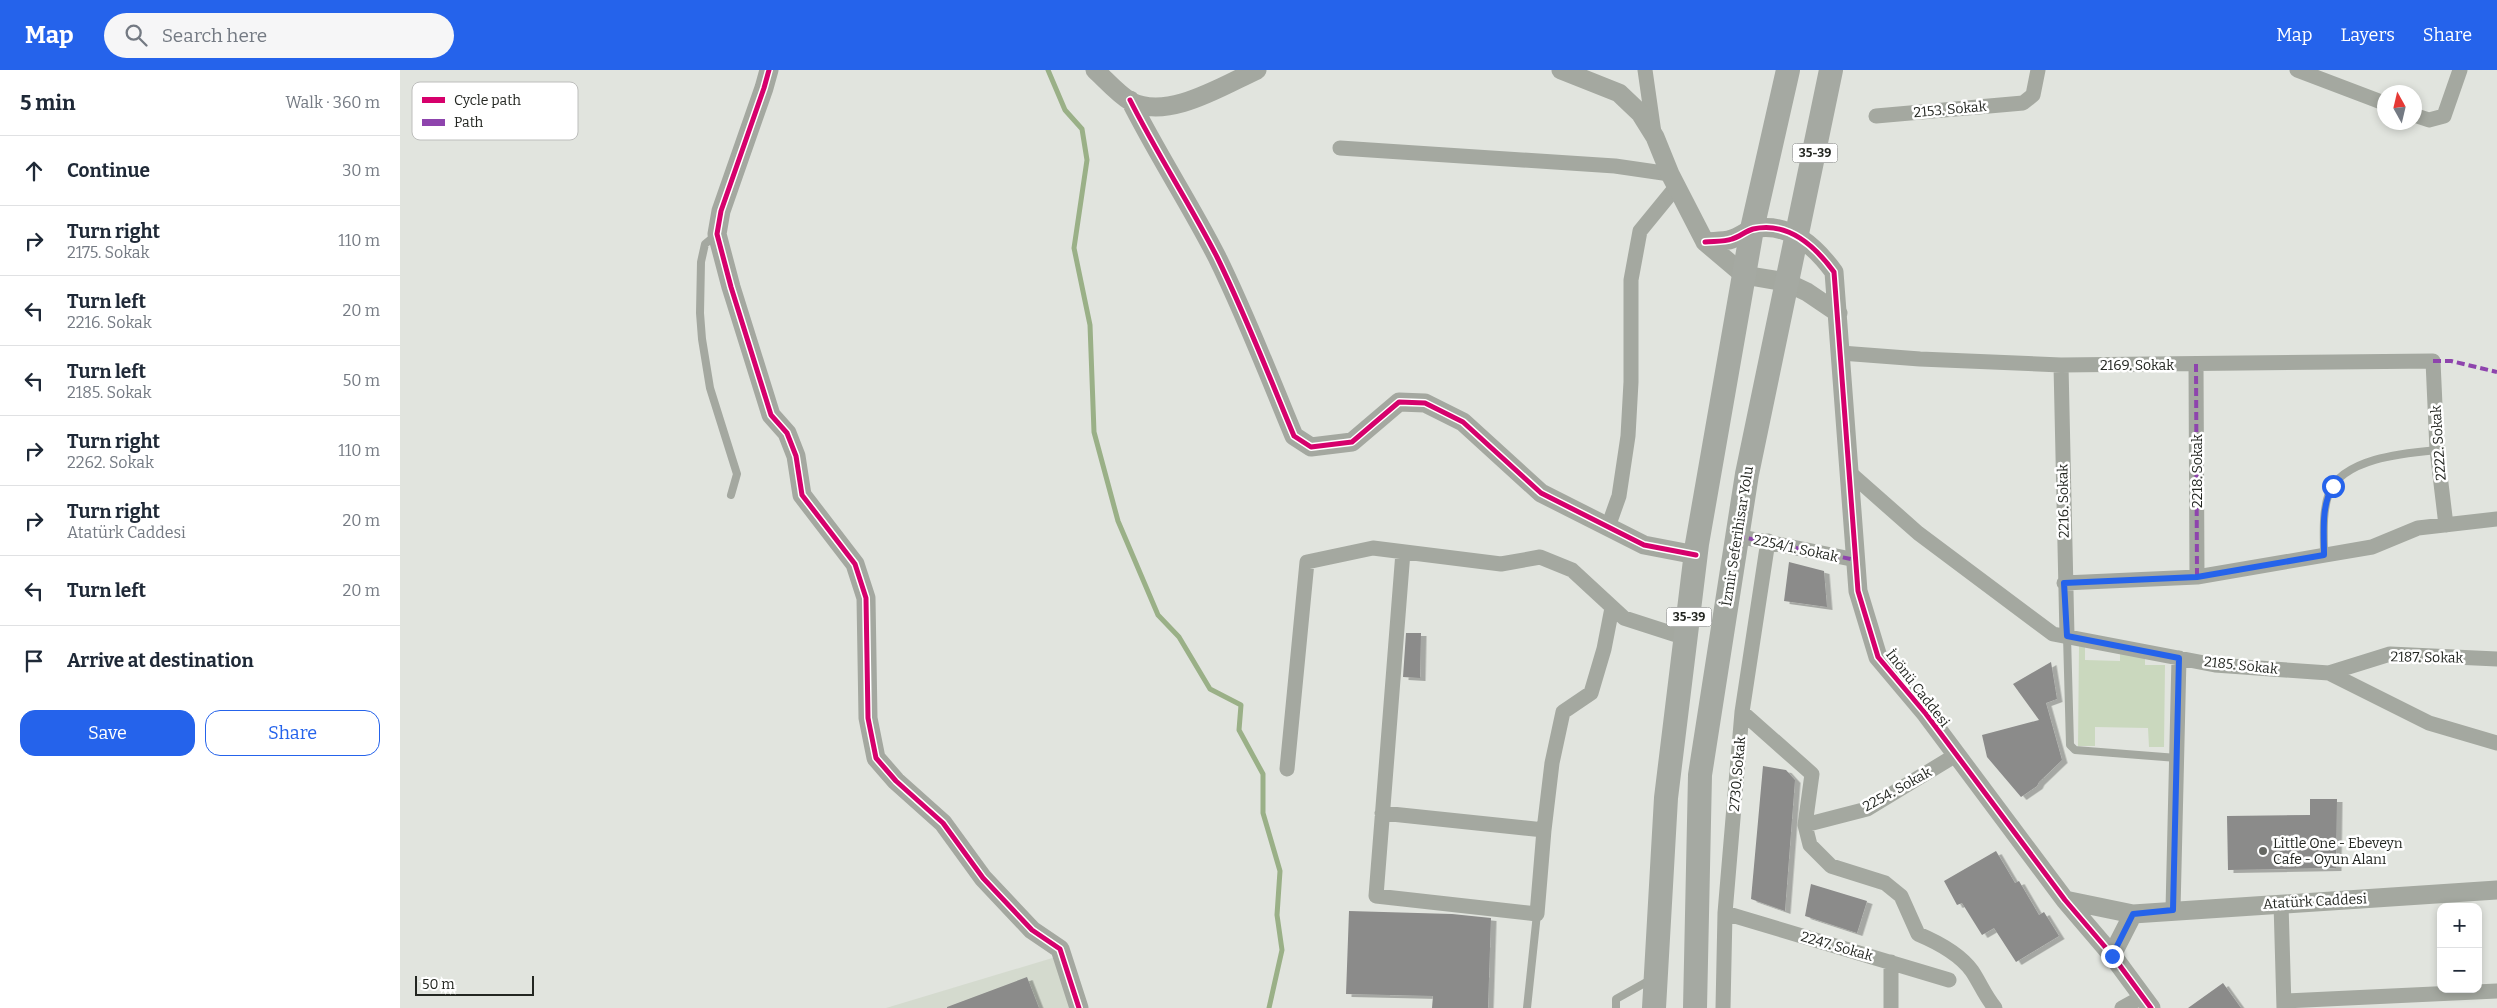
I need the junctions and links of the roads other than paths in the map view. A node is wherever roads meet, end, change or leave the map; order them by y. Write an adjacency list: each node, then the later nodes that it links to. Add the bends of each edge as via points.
1 (769, 70): 19 (street, via 721,211)
2 (1095, 70): 11 (street)
3 (1257, 70): 11 (street, via 1190,101 1152,108)
4 (1561, 70): 15 (street, via 1619,93 1640,113)
5 (1645, 70): 15 (street)
6 (1788, 70): 18 (main road, 35-39)
7 (1832, 70): 20 (main road, İzmir Seferihisar Yolu / 35-39)
8 (2038, 70): 13 (street, 2153. Sokak, via 2033,95 2023,103)
9 (2297, 70): 12 (street)
10 (2460, 70): 14 (street, via 2444,116 2429,120)
11 (1130, 100): 34 (street, via 1154,150 1216,256 1294,436 1311,447 1352,442 1399,402 1425,403 1463,422 1541,493)
12 (2377, 100)
13 (1876, 116)
14 (2422, 118)
15 (1654, 137): 17 (street)
16 (1340, 148): 17 (street, via 1615,166)
17 (1673, 180): 21 (street); 34 (street, via 1640,231 1631,280 1628,436 1619,496)
18 (1752, 229): 20 (street, İnönü Caddesi, via 1776,227); 21 (street, via 1732,240); 22 (main road, 35-39)
19 (717, 234): 31 (lane, via 705,244 701,262 700,313 710,388 737,474); 71 (street, via 771,415 786,433 796,456 802,495 855,564 866,598 868,718 876,758 896,782 943,823 983,878 1032,930 1060,949)
20 (1797, 235): 23 (main road, İzmir Seferihisar Yolu / 35-39); 24 (street, İnönü Caddesi, via 1820,252 1834,272)
21 (1704, 242): 22 (street)
22 (1744, 275): 23 (street); 38 (main road, 35-39)
23 (1786, 282): 24 (street); 35 (main road, İzmir Seferihisar Yolu / 35-39, via 1748,465)
24 (1838, 314): 25 (street, İnönü Caddesi)
25 (1841, 353): 28 (street, 2169. Sokak, via 1920,360); 30 (street, İnönü Caddesi)
26 (2433, 360): 27 (street, 2169. Sokak); 29 (street, 2222. Sokak)
27 (2196, 364): 28 (street, 2169. Sokak); 41 (street, 2218. Sokak)
28 (2061, 365): 42 (street, 2216. Sokak)
29 (2437, 450): 33 (street, 2222. Sokak); 39 (lane, via 2376,460 2352,468 2340,478 2326,503)
30 (1849, 472): 40 (street, İnönü Caddesi); 44 (street, 2185. Sokak, via 1934,545 2053,634)
31 (730, 495)
32 (2497, 519): 33 (street)
33 (2446, 525): 39 (street, via 2418,528 2372,546)
34 (1608, 526): 38 (street, via 1644,545)
35 (1737, 536): 36 (street, 2254/1. Sokak); 75 (main road, İzmir Seferihisar Yolu / 35-39, via 1700,775)
36 (1768, 541): 40 (street, 2254/1. Sokak); 49 (street, 2730. Sokak)
37 (1403, 552): 43 (street, via 1500,564 1540,557 1572,570); 53 (street, via 1373,548 1307,562); 54 (street)
38 (1696, 555): 45 (main road, 35-39)
39 (2324, 555): 41 (street)
40 (1856, 560): 51 (street, İnönü Caddesi, via 1858,591 1878,656)
41 (2197, 577): 42 (street)
42 (2064, 583): 44 (street, 2216. Sokak)
43 (1612, 608): 45 (street, via 1624,618); 56 (street, via 1591,693 1563,712 1552,763)
44 (2067, 636): 46 (street, 2185. Sokak); 52 (lane, via 2070,744 2075,750)
45 (1686, 638): 66 (main road, 35-39, via 1666,798)
46 (2179, 658): 48 (street, 2185. Sokak, via 2215,665); 52 (street)
47 (2497, 659): 48 (street, 2187. Sokak, via 2390,654)
48 (2329, 673): 50 (street, 2185. Sokak, via 2429,722)
49 (1742, 712): 55 (street, via 1812,774); 61 (street, 2730. Sokak)
50 (2497, 743)
51 (1956, 755): 55 (street, 2254. Sokak, via 1866,809); 58 (street, İnönü Caddesi)
52 (2177, 758): 60 (street)
53 (1287, 769)
54 (1382, 813): 56 (street); 62 (street, via 1376,896)
55 (1806, 825): 78 (street, via 1810,845 1831,866 1885,883 1901,896 1918,934 1939,943 1958,957 1972,971)
56 (1544, 830): 62 (street)
57 (2497, 890): 59 (street, Atatürk Caddesi)
58 (2065, 900): 63 (street, Atatürk Caddesi); 64 (street, İnönü Caddesi)
59 (2281, 903): 60 (street, Atatürk Caddesi); 70 (street)
60 (2173, 910): 63 (street, Atatürk Caddesi)
61 (1725, 913): 65 (street, 2247. Sokak); 76 (street, 2730. Sokak)
62 (1537, 914): 72 (lane)
63 (2133, 914): 64 (street)
64 (2112, 956): 69 (street, İnönü Caddesi)
65 (1891, 962): 67 (street, 2247. Sokak); 77 (street)
66 (1656, 977): 73 (lane, via 1616,999); 74 (main road, 35-39)
67 (1949, 980)
68 (2497, 991): 70 (street)
69 (2147, 1002): 79 (street)
70 (2284, 1005)
71 (1079, 1008)
72 (1527, 1008)
73 (1616, 1008)
74 (1654, 1008)
75 (1695, 1008)
76 (1723, 1008)
77 (1891, 1008)
78 (1995, 1008)
79 (2122, 1008)

